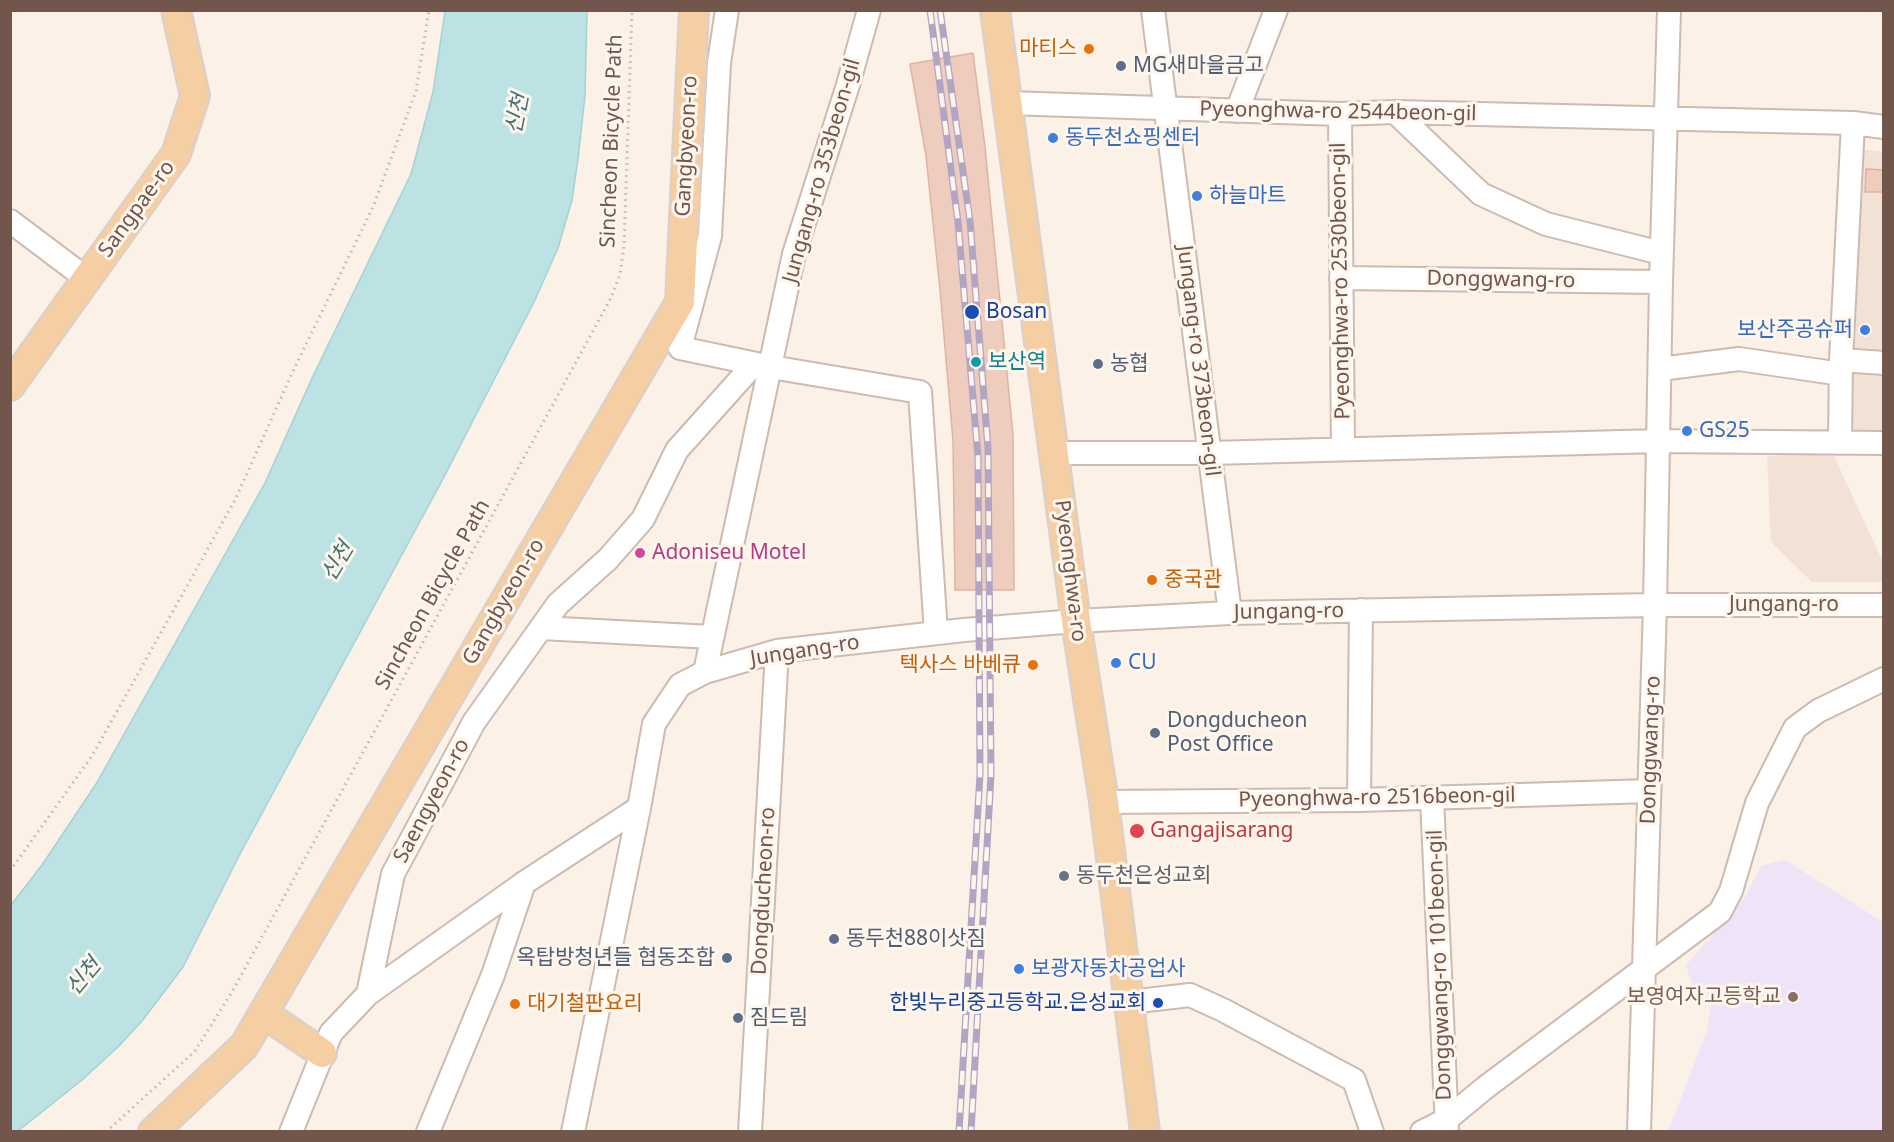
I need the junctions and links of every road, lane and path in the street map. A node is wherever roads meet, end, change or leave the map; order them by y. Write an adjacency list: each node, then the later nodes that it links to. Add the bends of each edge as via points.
1 (176, 10): 22 (main road, Sangpae-ro, via 195,96 176,154)
2 (429, 10): 51 (path, via 416,91 373,207 235,500 92,756)
3 (632, 10): 59 (path, Sincheon Bicycle Path, via 624,247 611,298 232,992 195,1051)
4 (694, 10): 56 (main road, Gangbyeon-ro, via 680,302)
5 (727, 10): 25 (street, via 715,123 710,236 680,348)
6 (869, 10): 25 (street, Jungang-ro 353beon-gil, via 810,197)
7 (995, 10): 11 (main road, Pyeonghwa-ro)
8 (1153, 10): 12 (street, Jungang-ro 373beon-gil)
9 (1276, 10): 13 (street)
10 (1669, 10): 16 (street, Donggwang-ro)
11 (1008, 104): 12 (street, Pyeonghwa-ro 2544beon-gil); 33 (main road, Pyeonghwa-ro)
12 (1165, 109): 13 (street, Pyeonghwa-ro 2544beon-gil); 34 (street, Jungang-ro 373beon-gil)
13 (1238, 111): 15 (street, Pyeonghwa-ro 2544beon-gil)
14 (1395, 112): 15 (street, Pyeonghwa-ro 2544beon-gil); 16 (street, Pyeonghwa-ro 2544beon-gil); 20 (street, via 1481,194 1546,224)
15 (1340, 114): 21 (street, Pyeonghwa-ro 2530beon-gil)
16 (1667, 119): 17 (street, Pyeonghwa-ro 2544beon-gil); 20 (street, Donggwang-ro)
17 (1853, 123): 18 (street, Pyeonghwa-ro 2544beon-gil); 26 (street)
18 (1884, 127)
19 (15, 229): 22 (street)
20 (1661, 253): 23 (street, Donggwang-ro)
21 (1341, 278): 23 (street, Donggwang-ro); 32 (street, Pyeonghwa-ro 2530beon-gil)
22 (87, 279): 28 (main road, Sangpae-ro)
23 (1660, 282): 27 (street, Donggwang-ro)
24 (1884, 363): 26 (street)
25 (763, 365): 40 (street, via 676,450 643,519 608,559 558,604); 41 (street, via 920,392); 42 (street, Jungang-ro 353beon-gil)
26 (1841, 367): 27 (street, via 1739,359); 30 (street)
27 (1660, 369): 29 (street, Donggwang-ro)
28 (10, 386)
29 (1659, 441): 30 (street, Pyeonghwa-ro 2530beon-gil); 32 (street, Pyeonghwa-ro 2530beon-gil); 35 (street, Donggwang-ro)
30 (1840, 442): 31 (street, Pyeonghwa-ro 2530beon-gil)
31 (1884, 442)
32 (1343, 449): 34 (street, Pyeonghwa-ro 2530beon-gil)
33 (1054, 453): 34 (street, Pyeonghwa-ro 2530beon-gil); 39 (main road, Pyeonghwa-ro)
34 (1210, 453): 38 (street, Jungang-ro 373beon-gil)
35 (1655, 605): 36 (street, Jungang-ro); 37 (street, Jungang-ro); 46 (street, Donggwang-ro)
36 (1884, 605)
37 (1361, 610): 38 (street, Jungang-ro); 48 (street, Jungang-ro)
38 (1230, 613): 39 (street, Jungang-ro)
39 (1076, 621): 41 (street, Jungang-ro); 49 (main road, Pyeonghwa-ro)
40 (541, 628): 42 (street); 54 (street, Saengyeon-ro, via 474,723 407,844 393,874)
41 (936, 633): 43 (street, Jungang-ro)
42 (712, 637): 44 (street, Jungang-ro 353beon-gil)
43 (777, 651): 44 (street, Jungang-ro); 64 (street, Dongducheon-ro)
44 (705, 672): 50 (street, Jungang-ro, via 680,685 654,724)
45 (1884, 679): 53 (street, via 1818,711 1795,728 1757,803 1731,891 1720,912)
46 (1649, 791): 47 (street, Pyeonghwa-ro 2516beon-gil); 53 (street, Donggwang-ro)
47 (1432, 798): 48 (street, Pyeonghwa-ro 2516beon-gil); 58 (street, Donggwang-ro 101beon-gil)
48 (1359, 800): 49 (street, Pyeonghwa-ro 2516beon-gil)
49 (1104, 802): 55 (main road, Pyeonghwa-ro)
50 (639, 808): 52 (street); 63 (street, Jungang-ro)
51 (10, 871)
52 (524, 883): 54 (street); 62 (street, via 493,975)
53 (1644, 971): 58 (street, via 1486,1087); 68 (street, Donggwang-ro)
54 (368, 994): 57 (street, via 331,1033)
55 (1129, 1002): 65 (main road, Pyeonghwa-ro); 66 (street, via 1190,995 1243,1021 1354,1080)
56 (263, 1013): 57 (main road); 60 (main road, Gangbyeon-ro, via 244,1046)
57 (322, 1053): 61 (street)
58 (1447, 1126): 67 (street)
59 (106, 1131)
60 (153, 1131)
61 (291, 1131)
62 (428, 1131)
63 (573, 1131)
64 (750, 1131)
65 (1145, 1131)
66 (1372, 1131)
67 (1422, 1131)
68 (1639, 1131)

